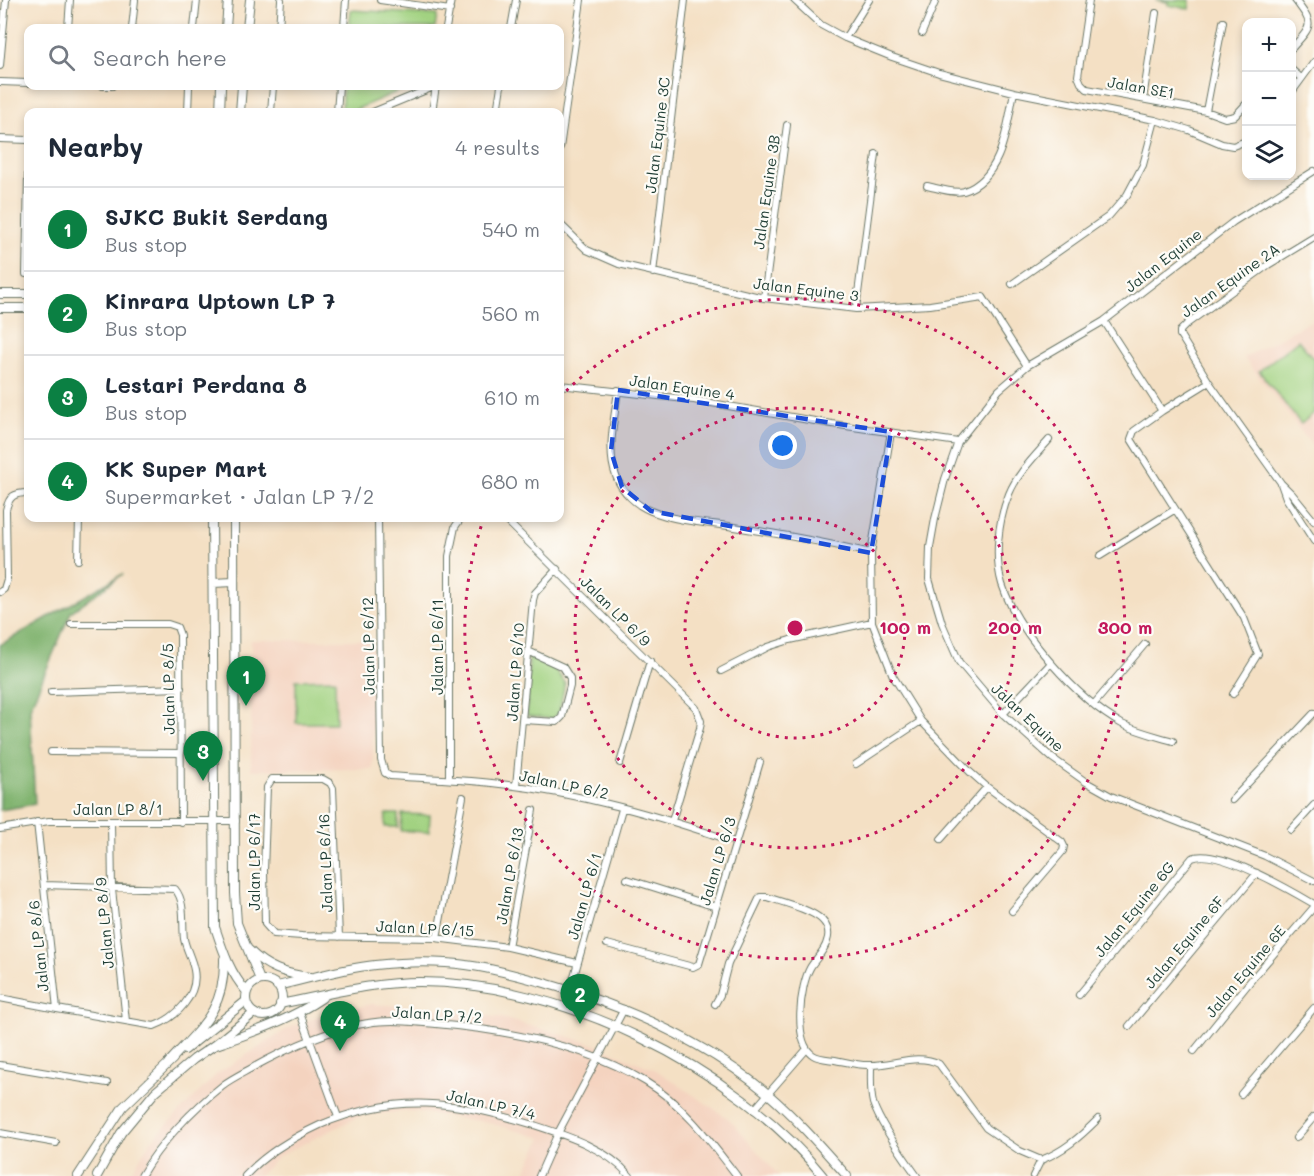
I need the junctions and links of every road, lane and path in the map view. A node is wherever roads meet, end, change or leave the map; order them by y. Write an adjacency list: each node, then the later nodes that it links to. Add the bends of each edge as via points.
1 (6, 0): 36 (street)
2 (70, 0): 23 (street)
3 (135, 0): 24 (street)
4 (197, 0): 25 (street)
5 (228, 0): 26 (main road)
6 (250, 0): 27 (main road)
7 (281, 0): 28 (street)
8 (346, 0): 29 (street)
9 (380, 0): 19 (street)
10 (451, 0): 19 (street)
11 (516, 0): 31 (street)
12 (581, 0): 62 (street)
13 (685, 0): 73 (street, Jalan Equine 3C)
14 (794, 0): 33 (street, via 821,25)
15 (869, 0): 33 (street)
16 (936, 0): 32 (street)
17 (1089, 0): 51 (street, Jalan SE1, via 1078,76 1081,83 1094,91)
18 (1295, 0): 22 (street)
19 (450, 10): 30 (street)
20 (1155, 13): 51 (street)
21 (1223, 22): 61 (street)
22 (1312, 23): 34 (street)
23 (68, 24)
24 (132, 24)
25 (194, 24)
26 (226, 24)
27 (247, 24)
28 (279, 24)
29 (344, 24)
30 (447, 24)
31 (512, 24)
32 (922, 33)
33 (844, 38): 50 (street, via 892,57)
34 (1296, 44)
35 (1314, 62): 38 (street)
36 (0, 66)
37 (1294, 72): 38 (street)
38 (1301, 78): 41 (street)
39 (0, 82): 40 (street)
40 (24, 83)
41 (1296, 86)
42 (189, 90): 52 (street)
43 (221, 90): 53 (main road)
44 (242, 90): 54 (main road)
45 (273, 90): 55 (street)
46 (339, 90): 56 (street)
47 (426, 90): 57 (street)
48 (435, 90): 58 (street)
49 (500, 90): 59 (street)
50 (1014, 92): 63 (street); 70 (street, via 1006,131 990,171 964,190)
51 (1143, 99): 61 (street, Jalan SE1)
52 (188, 108)
53 (220, 108)
54 (240, 108)
55 (271, 108)
56 (337, 108)
57 (383, 108)
58 (433, 108)
59 (498, 108)
60 (1242, 108): 61 (street, Jalan SE1, via 1231,118)
61 (1208, 112)
62 (564, 120)
63 (1155, 120): 67 (street, via 1222,144); 74 (street, via 1143,165 1127,195 1109,216)
64 (787, 125): 77 (street, Jalan Equine 3B)
65 (0, 139): 66 (street)
66 (24, 140)
67 (1242, 143)
68 (876, 154): 80 (street)
69 (1314, 171): 81 (street, Jalan Equine, via 1233,222)
70 (927, 186)
71 (564, 228): 73 (street, Jalan Equine 3, via 600,257)
72 (1314, 237): 83 (street, Jalan Equine 2A, via 1268,265 1180,331)
73 (653, 273): 77 (street, Jalan Equine 3)
74 (1012, 284)
75 (0, 294): 76 (main road)
76 (24, 294)
77 (764, 298): 80 (street, Jalan Equine 3)
78 (0, 308): 79 (main road)
79 (24, 308)
80 (856, 309): 82 (street, Jalan Equine 3, via 983,297)
81 (1104, 321): 82 (street, Jalan Equine); 86 (street)
82 (1027, 366): 89 (street, Jalan Equine, via 999,390)
83 (1209, 382): 86 (street); 90 (street)
84 (564, 385): 85 (street)
85 (618, 390): 87 (street, Jalan Equine 4); 101 (street, Jalan Equine 4, via 613,464 622,487 640,505 680,519 810,538)
86 (1162, 411): 92 (street, via 1134,431 1131,439)
87 (891, 432): 89 (street, Jalan Equine 4); 101 (street)
88 (1049, 440): 113 (street, via 1009,494 998,563 1013,612)
89 (958, 442): 120 (street, Jalan Equine, via 935,519 929,579 959,662)
90 (1281, 483): 93 (street); 100 (street, via 1286,498)
91 (24, 493): 107 (street, via 12,495 8,501 7,579)
92 (1174, 510): 102 (street); 117 (street, via 1253,638 1258,654)
93 (1314, 521)
94 (79, 522): 103 (street)
95 (212, 522): 106 (main road)
96 (234, 522): 105 (main road)
97 (378, 522): 129 (street, Jalan LP 6/12, via 381,749)
98 (458, 522): 130 (street, Jalan LP 6/11, via 449,556)
99 (508, 522): 104 (street, Jalan LP 6/9)
100 (1314, 541)
101 (871, 553): 108 (street)
102 (1100, 556)
103 (78, 560)
104 (557, 569): 111 (street, Jalan LP 6/10, via 535,593); 112 (street, Jalan LP 6/9)
105 (234, 582): 106 (main road); 139 (main road)
106 (213, 584): 144 (main road)
107 (2, 590)
108 (872, 622): 114 (street, via 768,647); 122 (street, via 893,676)
109 (71, 624): 115 (street, Jalan LP 8/5, via 177,627)
110 (1145, 644): 118 (street)
111 (528, 651): 121 (street, Jalan LP 6/10); 121 (street, via 563,668 570,686 562,717 557,722)
112 (650, 661): 127 (street); 140 (street, Jalan LP 6/9, via 696,708 701,721)
113 (1051, 663): 118 (street); 120 (street)
114 (721, 671)
115 (181, 688): 116 (street); 125 (street, Jalan LP 8/5)
116 (51, 692)
117 (1233, 694)
118 (1094, 704): 123 (street, via 1123,724)
119 (1314, 713): 135 (street)
120 (1003, 714): 151 (street, Jalan Equine, via 1052,758 1094,787 1265,856)
121 (523, 720): 131 (street, Jalan LP 6/10)
122 (921, 721): 128 (street); 132 (street)
123 (1173, 741)
124 (51, 752): 125 (street)
125 (181, 753): 143 (street, Jalan LP 8/5)
126 (760, 762): 148 (street, Jalan LP 6/3)
127 (620, 763)
128 (856, 764)
129 (385, 773): 130 (street, Jalan LP 6/2)
130 (449, 778): 131 (street, Jalan LP 6/2)
131 (516, 786): 137 (street, Jalan LP 6/2)
132 (987, 787): 147 (street); 156 (street, via 1064,846)
133 (333, 788): 157 (street, Jalan LP 6/17, via 323,779 278,778 269,783 265,924); 158 (street, Jalan LP 6/16)
134 (464, 797): 159 (street)
135 (1232, 800)
136 (1314, 805): 146 (street)
137 (622, 809): 140 (street, Jalan LP 6/2); 164 (street, Jalan LP 6/1)
138 (533, 810): 162 (street, Jalan LP 6/13)
139 (236, 821): 144 (street, Jalan LP 8/1); 161 (main road, via 237,923)
140 (672, 821): 148 (street, Jalan LP 6/2)
141 (37, 822): 142 (street, Jalan LP 8/1); 145 (street, Jalan LP 8/1); 152 (street, Jalan LP 8/6)
142 (111, 822): 143 (street, Jalan LP 8/1); 153 (street, Jalan LP 8/9)
143 (181, 822): 144 (street, Jalan LP 8/1)
144 (214, 822): 163 (main road, via 214,927)
145 (0, 829)
146 (1291, 830)
147 (941, 839)
148 (735, 842): 155 (street, Jalan LP 6/3)
149 (1257, 873): 154 (street, Jalan Equine 6G); 169 (street, Jalan Equine 6G, via 1210,856 1192,858); 182 (street, Jalan Equine 6F)
150 (627, 879): 155 (street)
151 (1314, 881)
152 (44, 885): 153 (street); 176 (street, Jalan LP 8/6)
153 (112, 889): 180 (street, Jalan LP 8/9); 180 (street, via 176,890 183,911 184,940 194,969 195,980 188,1000 167,1022 154,1026)
154 (1314, 905): 186 (street, Jalan Equine 6E)
155 (716, 907): 160 (street, Jalan LP 6/3, via 696,966)
156 (1012, 911)
157 (270, 932): 158 (street, Jalan LP 6/15)
158 (339, 937): 159 (street, Jalan LP 6/15)
159 (437, 938): 162 (street, Jalan LP 6/15)
160 (607, 944)
161 (245, 946): 165 (main road, via 279,972); 166 (main road)
162 (508, 946): 164 (street, Jalan LP 6/15)
163 (224, 955): 171 (main road); 188 (main road, via 217,1004)
164 (577, 963): 168 (street, Jalan LP 6/1)
165 (316, 977): 167 (main road); 168 (main road, via 374,965 437,963 503,972)
166 (260, 980): 167 (main road); 171 (main road, via 252,984)
167 (277, 986): 173 (main road)
168 (570, 990): 177 (main road)
169 (1079, 995)
170 (325, 996): 173 (main road); 179 (main road); 181 (main road, via 374,984 459,985 559,1006)
171 (246, 997): 178 (main road); 188 (street)
172 (0, 998): 176 (street, Jalan LP 8/6)
173 (280, 1004): 178 (main road, via 270,1015)
174 (715, 1004): 185 (street, via 728,964 760,897 816,915 828,930 827,941 809,969 803,992 800,1019)
175 (1314, 1008): 192 (street)
176 (57, 1009): 180 (street)
177 (624, 1009): 181 (street); 193 (main road, via 699,1046)
178 (254, 1013): 184 (street)
179 (300, 1013): 183 (street); 184 (main road)
180 (126, 1021)
181 (615, 1026): 187 (street); 194 (main road, via 687,1061)
182 (1129, 1026)
183 (309, 1040): 187 (street, Jalan LP 7/2, via 369,1022 415,1022 498,1031); 196 (street); 205 (street, Jalan LP 7/2, via 225,1084 157,1151)
184 (213, 1046): 204 (street, via 155,1092 121,1133)
185 (806, 1050): 190 (street, via 815,1057); 193 (street)
186 (1194, 1051)
187 (598, 1059): 199 (street); 209 (street, Jalan LP 7/2, via 645,1082 672,1101)
188 (169, 1062): 203 (street, via 123,1107)
189 (0, 1065): 191 (street)
190 (871, 1066): 202 (street, via 932,1060 986,1128); 212 (street, via 873,1104)
191 (106, 1083)
192 (1241, 1094)
193 (768, 1095): 194 (street); 211 (main road)
194 (754, 1110): 210 (main road)
195 (1314, 1117): 200 (street)
196 (338, 1118): 199 (street, Jalan LP 7/4, via 379,1106 444,1105); 206 (street, Jalan LP 7/4, via 273,1150)
197 (1098, 1119): 202 (street, via 1073,1143)
198 (0, 1133): 201 (street)
199 (558, 1133): 207 (street); 208 (street, Jalan LP 7/4, via 603,1153)
200 (1296, 1138)
201 (56, 1143)
202 (1041, 1160): 213 (street)
203 (78, 1176)
204 (97, 1176)
205 (141, 1176)
206 (245, 1176)
207 (538, 1176)
208 (630, 1176)
209 (737, 1176)
210 (823, 1176)
211 (847, 1176)
212 (917, 1176)
213 (1033, 1176)

